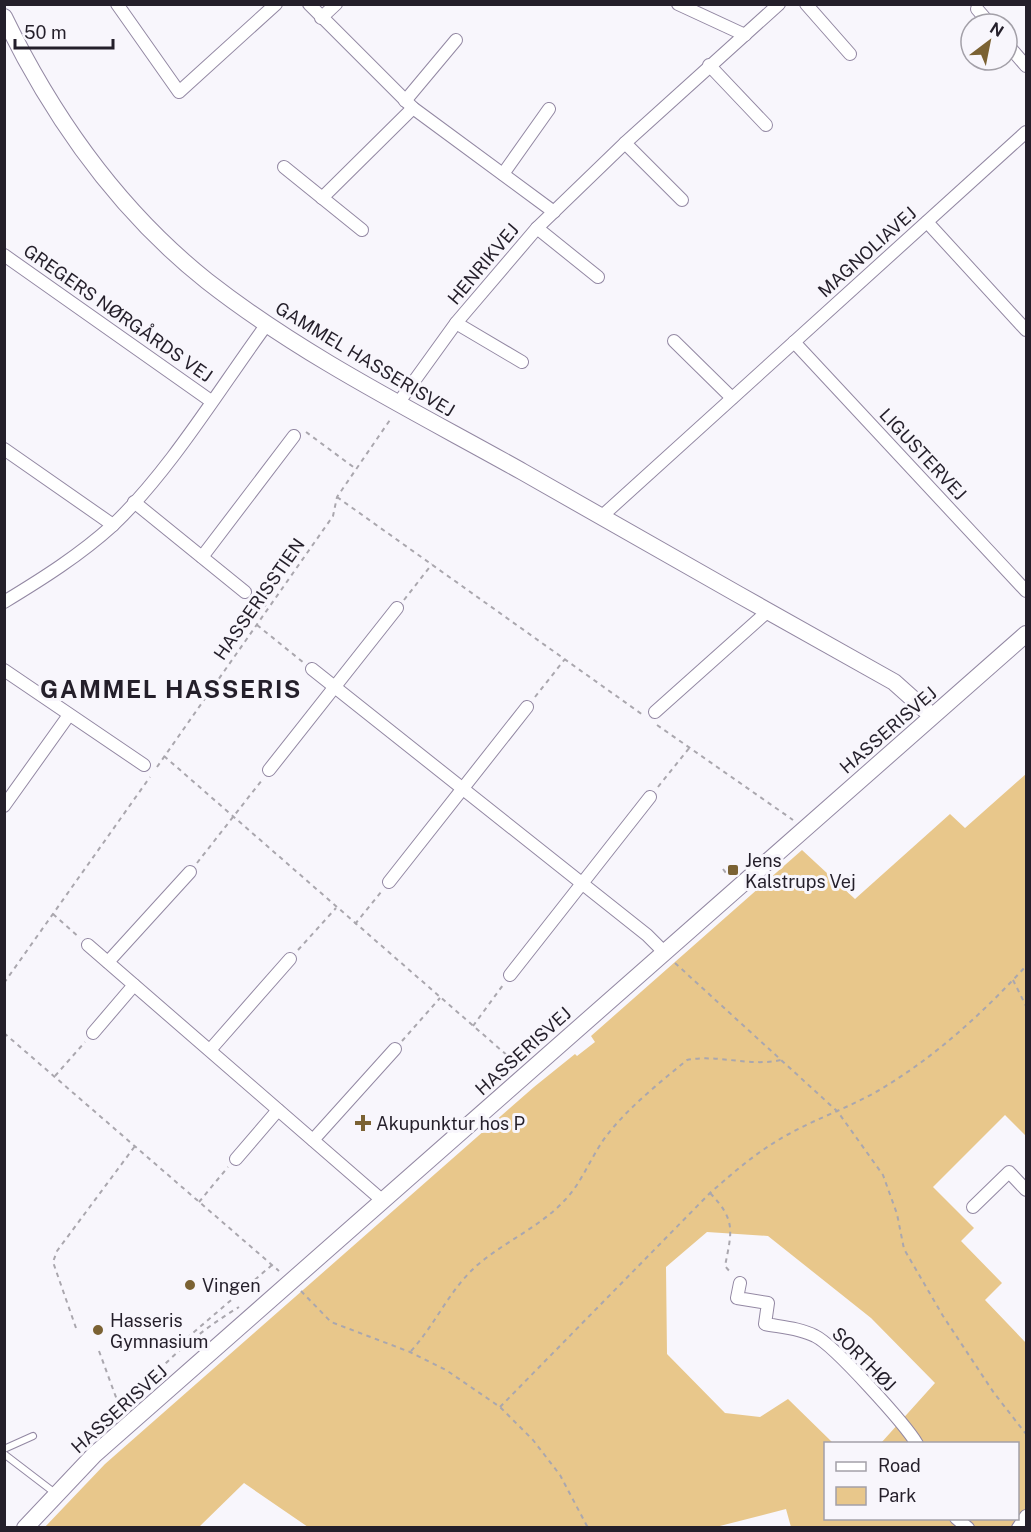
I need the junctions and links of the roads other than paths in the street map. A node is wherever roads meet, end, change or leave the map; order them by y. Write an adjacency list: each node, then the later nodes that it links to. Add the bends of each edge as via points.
1 (117, 4): 2 (street, via 179,92)
2 (276, 4)
3 (309, 4): 10 (street)
4 (336, 4): 10 (street)
5 (678, 4): 12 (street)
6 (779, 4): 12 (street, HENRIKVEJ)
7 (806, 4): 14 (street)
8 (977, 9): 9 (street)
9 (980, 12)
10 (321, 18): 16 (street)
11 (5, 20): 32 (street, GAMMEL HASSERISVEJ, via 54,108 111,187 156,235 206,279)
12 (745, 34): 15 (street, HENRIKVEJ)
13 (456, 40): 16 (street)
14 (850, 54)
15 (709, 65): 18 (street); 20 (street, HENRIKVEJ)
16 (409, 105): 22 (street); 23 (street)
17 (549, 109): 22 (street)
18 (766, 124)
19 (1026, 132): 26 (street, MAGNOLIAVEJ)
20 (624, 143): 24 (street); 25 (street, HENRIKVEJ)
21 (284, 167): 23 (street)
22 (503, 174): 25 (street)
23 (322, 198): 28 (street)
24 (682, 200)
25 (554, 212): 27 (street, HENRIKVEJ)
26 (927, 222): 33 (street); 35 (street, MAGNOLIAVEJ)
27 (537, 228): 30 (street, HENRIKVEJ); 31 (street, HENRIKVEJ)
28 (362, 230)
29 (4, 255): 38 (street, GREGERS NØRGÅRDS VEJ)
30 (598, 277)
31 (456, 323): 36 (street, HENRIKVEJ); 39 (street, HENRIKVEJ)
32 (267, 324): 38 (street); 39 (street, GAMMEL HASSERISVEJ)
33 (1026, 330)
34 (674, 341): 37 (street)
35 (794, 342): 37 (street, MAGNOLIAVEJ); 46 (street, LIGUSTERVEJ)
36 (522, 362)
37 (732, 398): 43 (street, MAGNOLIAVEJ)
38 (211, 401): 42 (street)
39 (399, 402): 43 (street, GAMMEL HASSERISVEJ)
40 (294, 436): 45 (street)
41 (4, 449): 44 (street)
42 (134, 502): 44 (street); 45 (street)
43 (601, 517): 50 (street, GAMMEL HASSERISVEJ)
44 (113, 525): 48 (street, via 77,555)
45 (202, 557): 47 (street)
46 (1026, 591)
47 (245, 592)
48 (4, 602)
49 (397, 608): 54 (street)
50 (767, 612): 57 (street, GAMMEL HASSERISVEJ, via 894,682); 58 (street)
51 (1026, 634): 57 (street, HASSERISVEJ)
52 (312, 669): 54 (street)
53 (4, 670): 56 (street)
54 (334, 687): 60 (street); 61 (street)
55 (526, 707): 61 (street)
56 (69, 715): 59 (street); 63 (street)
57 (932, 716): 68 (street, HASSERISVEJ)
58 (653, 718)
59 (144, 765)
60 (269, 770)
61 (462, 790): 65 (street); 66 (street)
62 (650, 797): 66 (street)
63 (4, 806)
64 (190, 872): 70 (street)
65 (389, 882)
66 (582, 884): 68 (street, via 647,935); 71 (street)
67 (88, 945): 70 (street)
68 (668, 957): 80 (street, HASSERISVEJ)
69 (290, 959): 75 (street)
70 (108, 962): 72 (street)
71 (510, 975)
72 (134, 985): 73 (street); 75 (street)
73 (93, 1034)
74 (395, 1049): 77 (street)
75 (210, 1050): 76 (street)
76 (278, 1110): 77 (street); 78 (street)
77 (313, 1140): 80 (street)
78 (236, 1159)
79 (1026, 1190): 81 (street, via 1009,1172)
80 (383, 1201): 87 (street, HASSERISVEJ, via 94,1455)
81 (973, 1207)
82 (740, 1283): 84 (street, SORTHØJ, via 737,1298 768,1304 765,1324 806,1332 825,1343)
83 (33, 1437): 85 (lane)
84 (916, 1442)
85 (4, 1449)
86 (4, 1454): 87 (lane)
87 (56, 1493): 89 (street, HASSERISVEJ)
88 (1026, 1516): 90 (street)
89 (25, 1527)
90 (1018, 1527)

